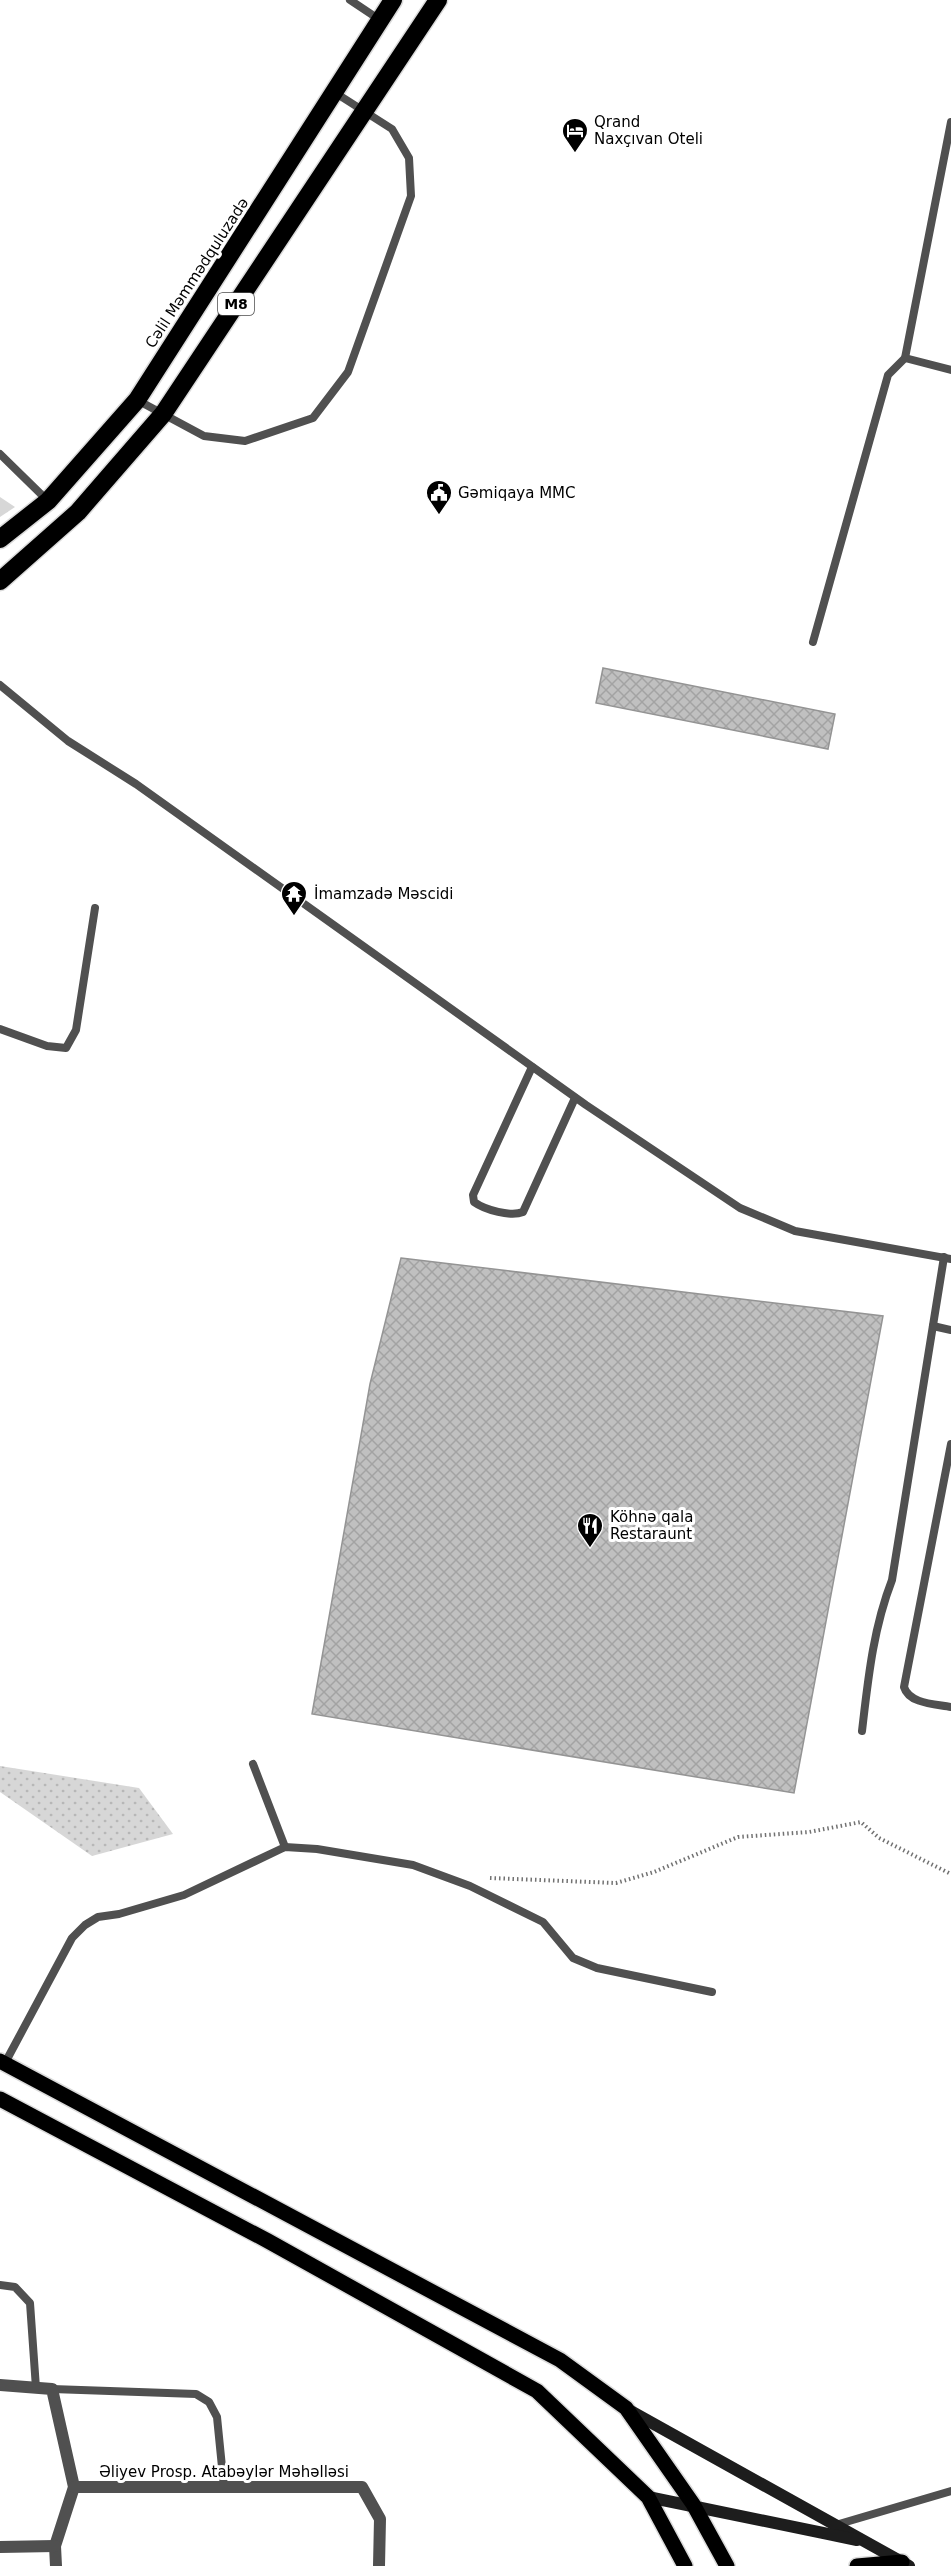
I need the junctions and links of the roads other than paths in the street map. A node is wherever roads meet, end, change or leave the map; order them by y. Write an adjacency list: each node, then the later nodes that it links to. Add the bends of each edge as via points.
1 (350, 0): 4 (lane)
2 (393, 0): 4 (highway, Cəlil Məmmədquluzadə / M8)
3 (438, 0): 6 (highway, M8)
4 (380, 20): 5 (highway, Cəlil Məmmədquluzadə / M8)
5 (334, 92): 6 (lane); 10 (highway, Cəlil Məmmədquluzadə / M8)
6 (366, 112): 11 (highway, M8); 11 (lane, via 392,129 409,158 411,196 348,372 313,418 245,441 204,436)
7 (951, 122): 8 (lane)
8 (905, 358): 9 (lane); 16 (lane, via 888,375)
9 (951, 370)
10 (137, 400): 11 (lane); 13 (highway, Cəlil Məmmədquluzadə / M8)
11 (163, 414): 15 (highway, M8, via 78,512)
12 (0, 454): 13 (lane)
13 (48, 501): 14 (highway, Cəlil Məmmədquluzadə / M8)
14 (0, 539)
15 (0, 580)
16 (813, 642)
17 (0, 685): 20 (lane, via 68,741 136,784)
18 (95, 908): 19 (lane, via 76,1030 66,1048 47,1046)
19 (0, 1029)
20 (532, 1067): 21 (lane); 21 (lane, via 473,1195 474,1202 516,1215 523,1212)
21 (575, 1098): 22 (lane, via 740,1208 795,1231)
22 (947, 1258): 23 (lane)
23 (933, 1326): 24 (lane); 27 (lane, via 892,1580 879,1613 872,1650)
24 (951, 1330)
25 (951, 1444): 26 (lane, via 904,1688 914,1698)
26 (951, 1707)
27 (862, 1731)
28 (253, 1764): 29 (lane)
29 (285, 1846): 30 (lane, via 413,1865 470,1886 543,1922 573,1958 597,1968); 31 (lane, via 184,1895 98,1917 85,1924 72,1938)
30 (712, 1992)
31 (3, 2062): 37 (main road, via 560,2360)
32 (0, 2099): 41 (main road, via 268,2241 537,2391)
33 (0, 2285): 35 (lane, via 15,2287 30,2302)
34 (0, 2385): 35 (street)
35 (36, 2388): 36 (street)
36 (52, 2389): 38 (street); 39 (lane, via 196,2394 209,2402 217,2417)
37 (626, 2408): 42 (main road); 43 (main road)
38 (74, 2487): 39 (street, Əliyev Prosp. Atabəylər Məhəlləsi); 45 (street)
39 (224, 2487): 49 (street, Əliyev Prosp. Atabəylər Məhəlləsi, via 362,2487 380,2519)
40 (951, 2491): 43 (lane)
41 (648, 2497): 42 (main road); 50 (main road)
42 (693, 2504): 44 (main road); 51 (main road)
43 (838, 2524): 44 (main road)
44 (864, 2542): 47 (main road)
45 (56, 2546): 46 (street); 48 (street)
46 (0, 2547)
47 (905, 2564): 52 (main road)
48 (56, 2566)
49 (379, 2566)
50 (685, 2566)
51 (727, 2566)
52 (857, 2566)

